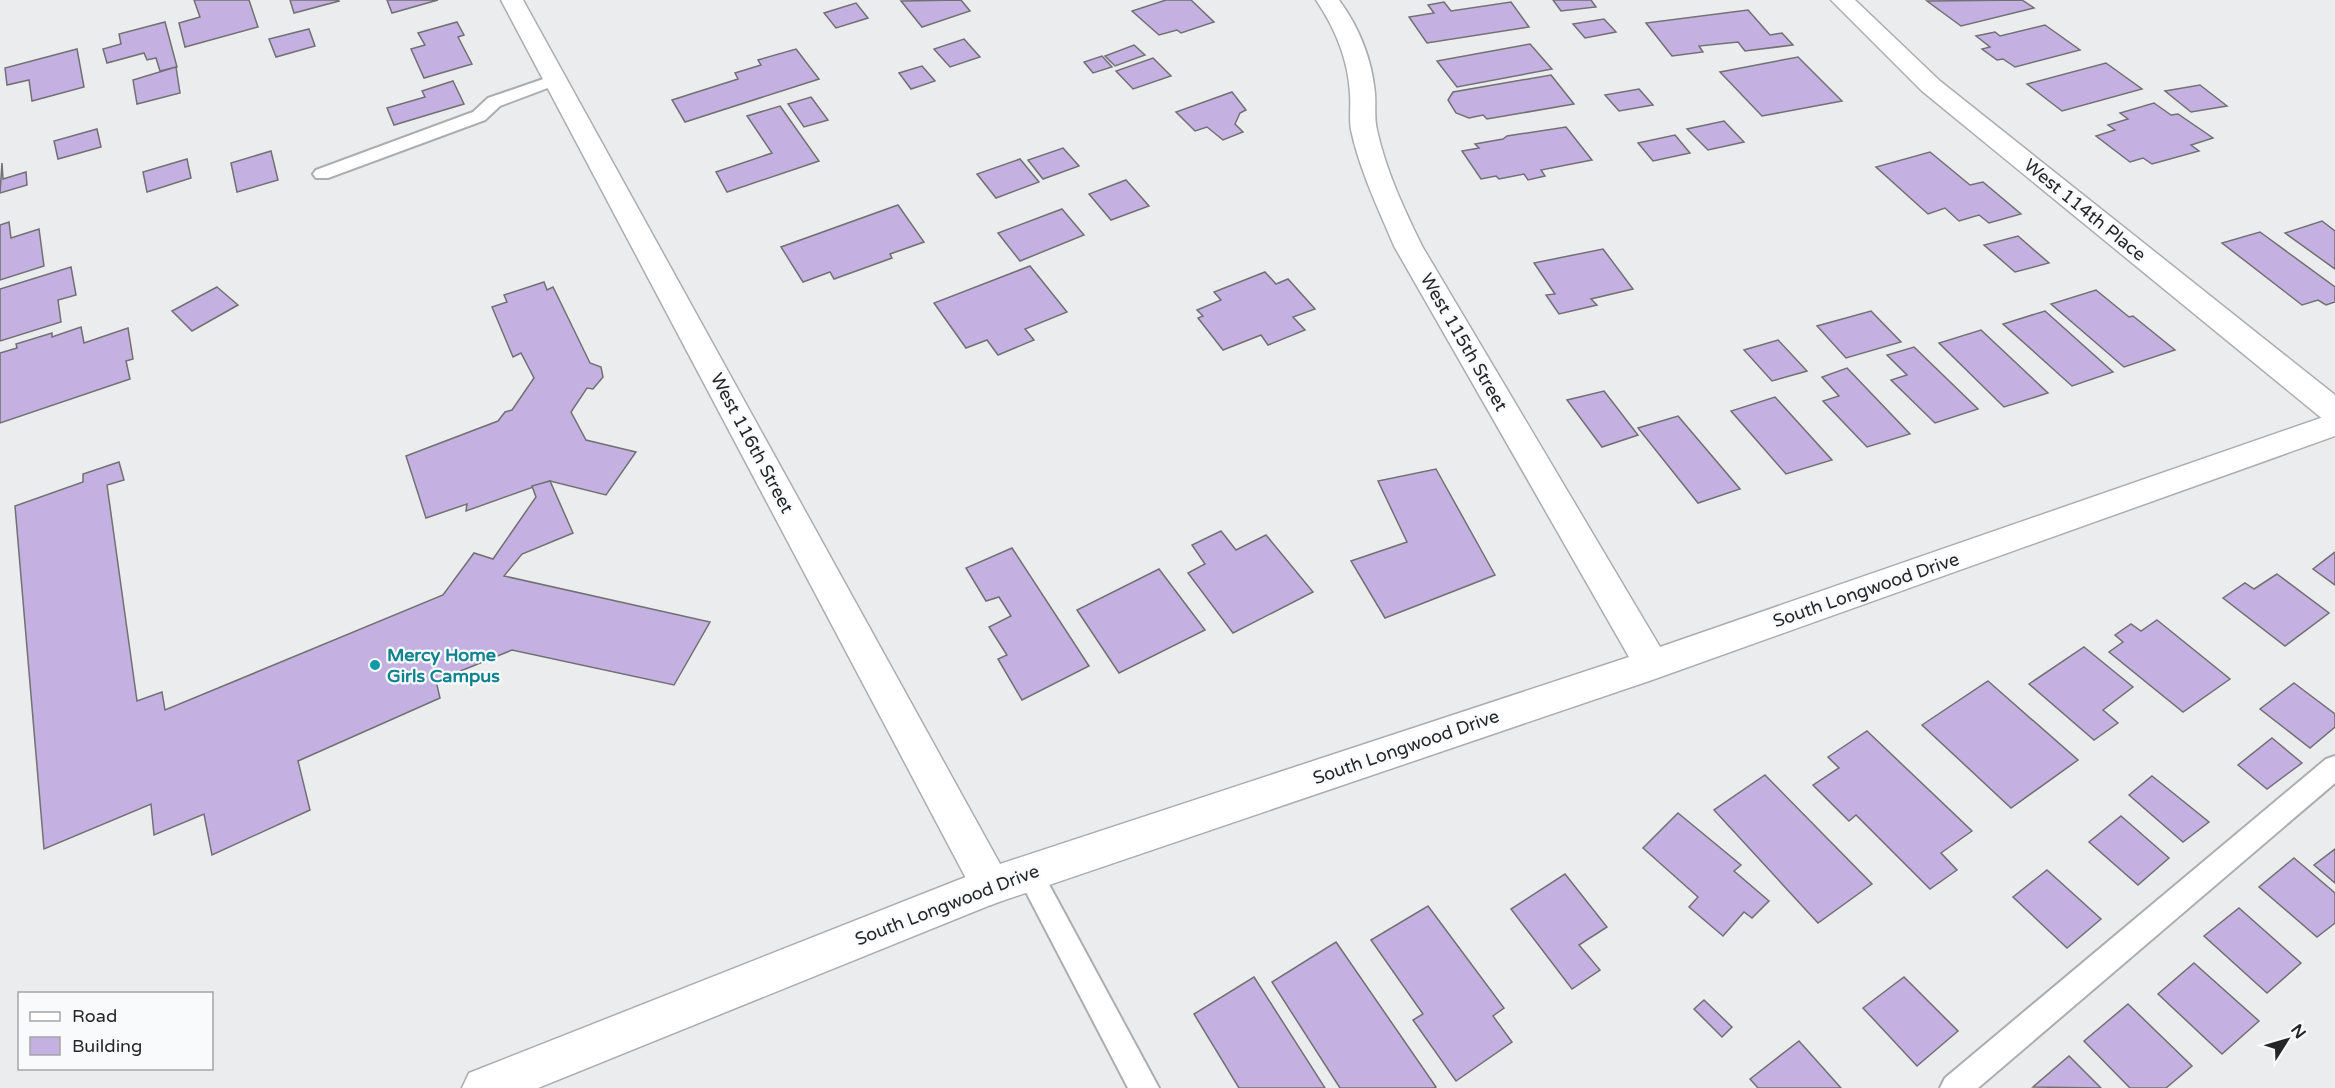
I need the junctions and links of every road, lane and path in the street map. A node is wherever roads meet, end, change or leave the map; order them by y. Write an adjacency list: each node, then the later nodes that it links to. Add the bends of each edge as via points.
1 (512, 0): 4 (street, West 116th Street)
2 (1327, 0): 8 (street, West 115th Street, via 1353,48 1362,87 1364,128 1376,175 1408,246)
3 (1842, 0): 6 (street, West 114th Place, via 1931,86)
4 (555, 80): 5 (lane, via 494,102 479,116); 11 (street, West 116th Street)
5 (322, 174)
6 (2335, 412)
7 (2335, 424): 8 (street, South Longwood Drive)
8 (1652, 665): 10 (street, South Longwood Drive)
9 (2335, 767): 14 (lane)
10 (1029, 873): 11 (street, South Longwood Drive); 13 (lane)
11 (991, 886): 12 (street, South Longwood Drive)
12 (484, 1088)
13 (1144, 1088)
14 (1955, 1088)

